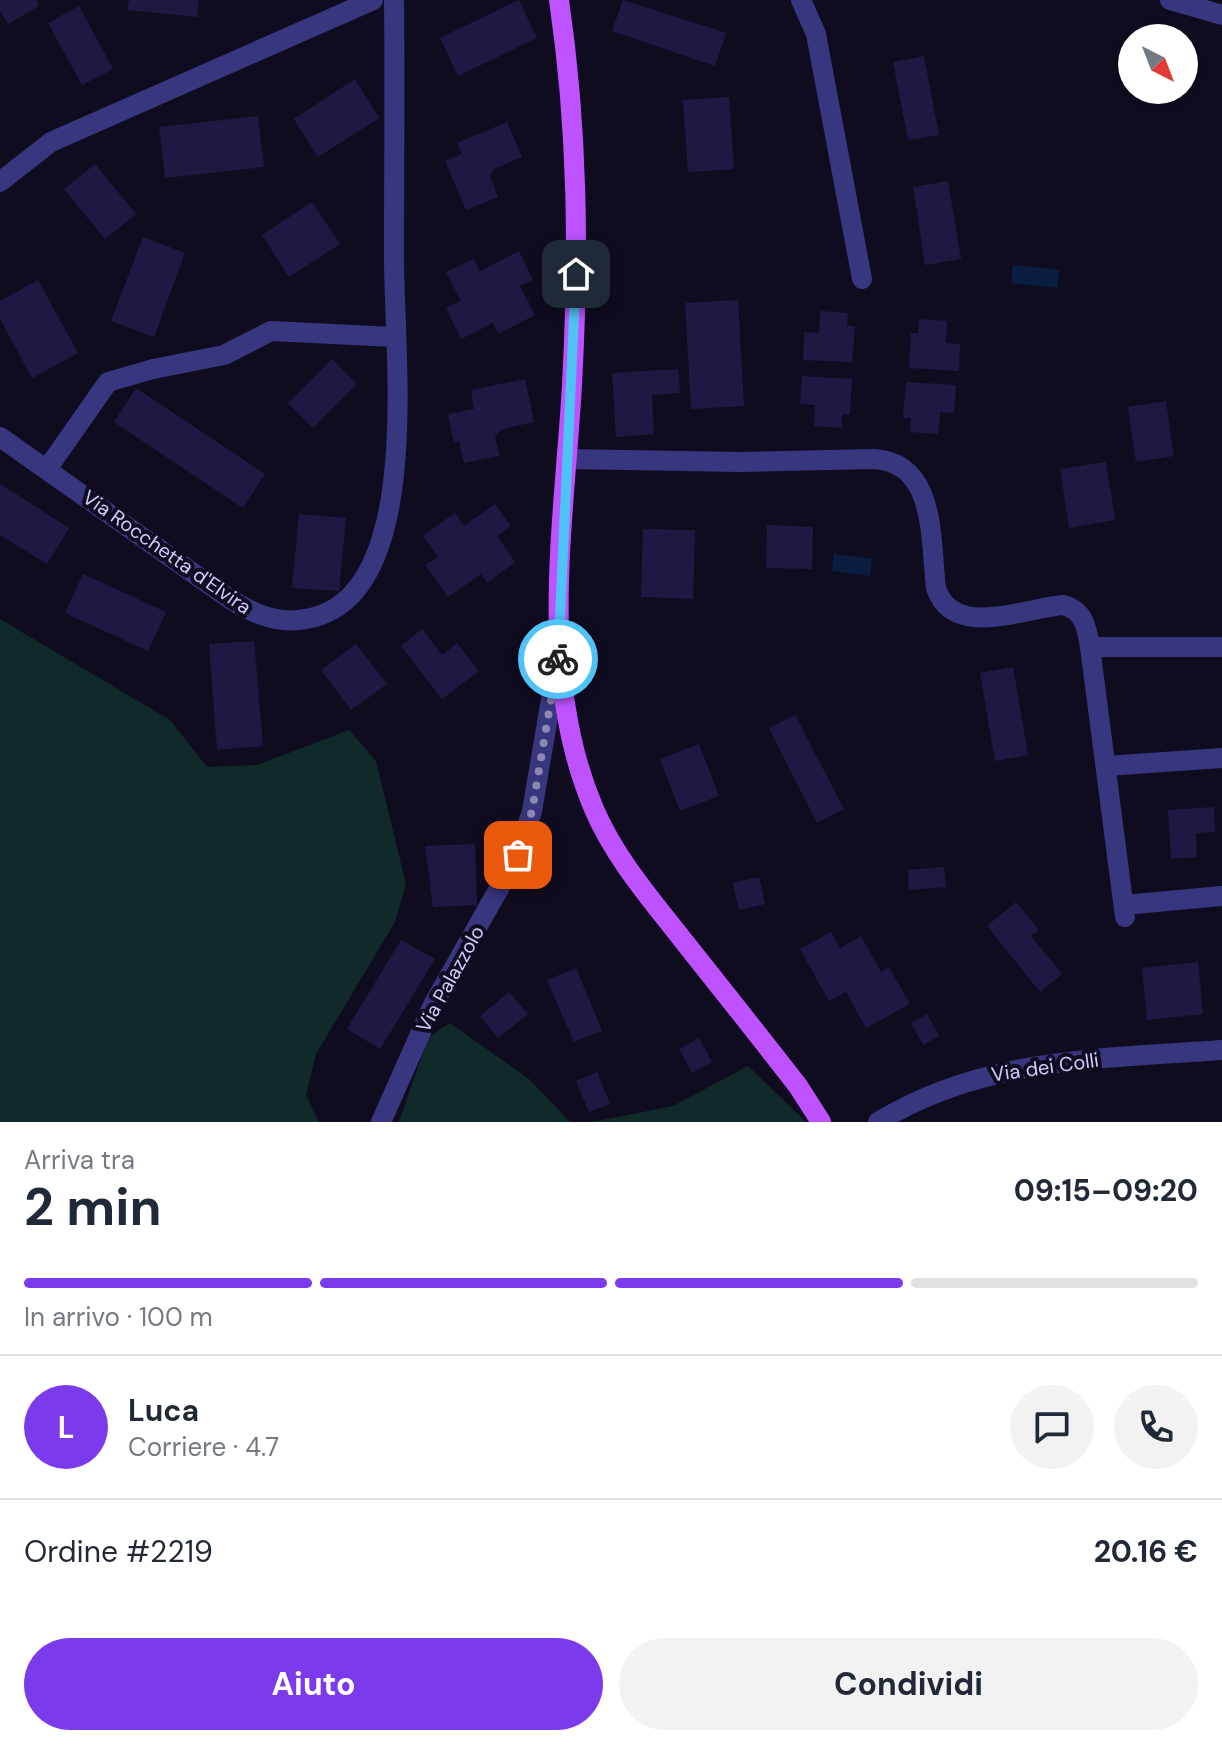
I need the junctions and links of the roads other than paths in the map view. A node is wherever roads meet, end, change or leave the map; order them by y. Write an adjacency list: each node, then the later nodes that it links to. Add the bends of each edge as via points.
1 (373, 0): 7 (street, via 51,142)
2 (394, 0): 9 (street, Via Rocchetta d'Elvira)
3 (559, 0): 11 (main road, via 572,87 579,219)
4 (801, 0): 8 (street, via 816,34)
5 (1170, 0): 6 (street)
6 (1222, 15)
7 (0, 182)
8 (862, 279)
9 (395, 337): 12 (street, via 271,331 224,355 108,382); 12 (street, Via Rocchetta d'Elvira, via 397,457 391,501 369,572 351,598 329,612 292,622 243,607)
10 (0, 437): 12 (street, Via Rocchetta d'Elvira)
11 (567, 459): 13 (street, via 890,461 909,471 921,487 936,588 947,607 976,618 1068,606 1082,618); 15 (main road)
12 (47, 469)
13 (1090, 647): 14 (street); 17 (street)
14 (1222, 647)
15 (560, 650): 20 (street, Via Palazzolo, via 532,811 518,855 433,1005); 21 (main road, via 570,740 607,835)
16 (1222, 758): 17 (street)
17 (1106, 766): 18 (street, via 1125,911)
18 (1222, 896)
19 (1222, 1050): 22 (street, Via dei Colli, via 1020,1067 945,1088)
20 (381, 1122)
21 (821, 1122)
22 (878, 1122)

